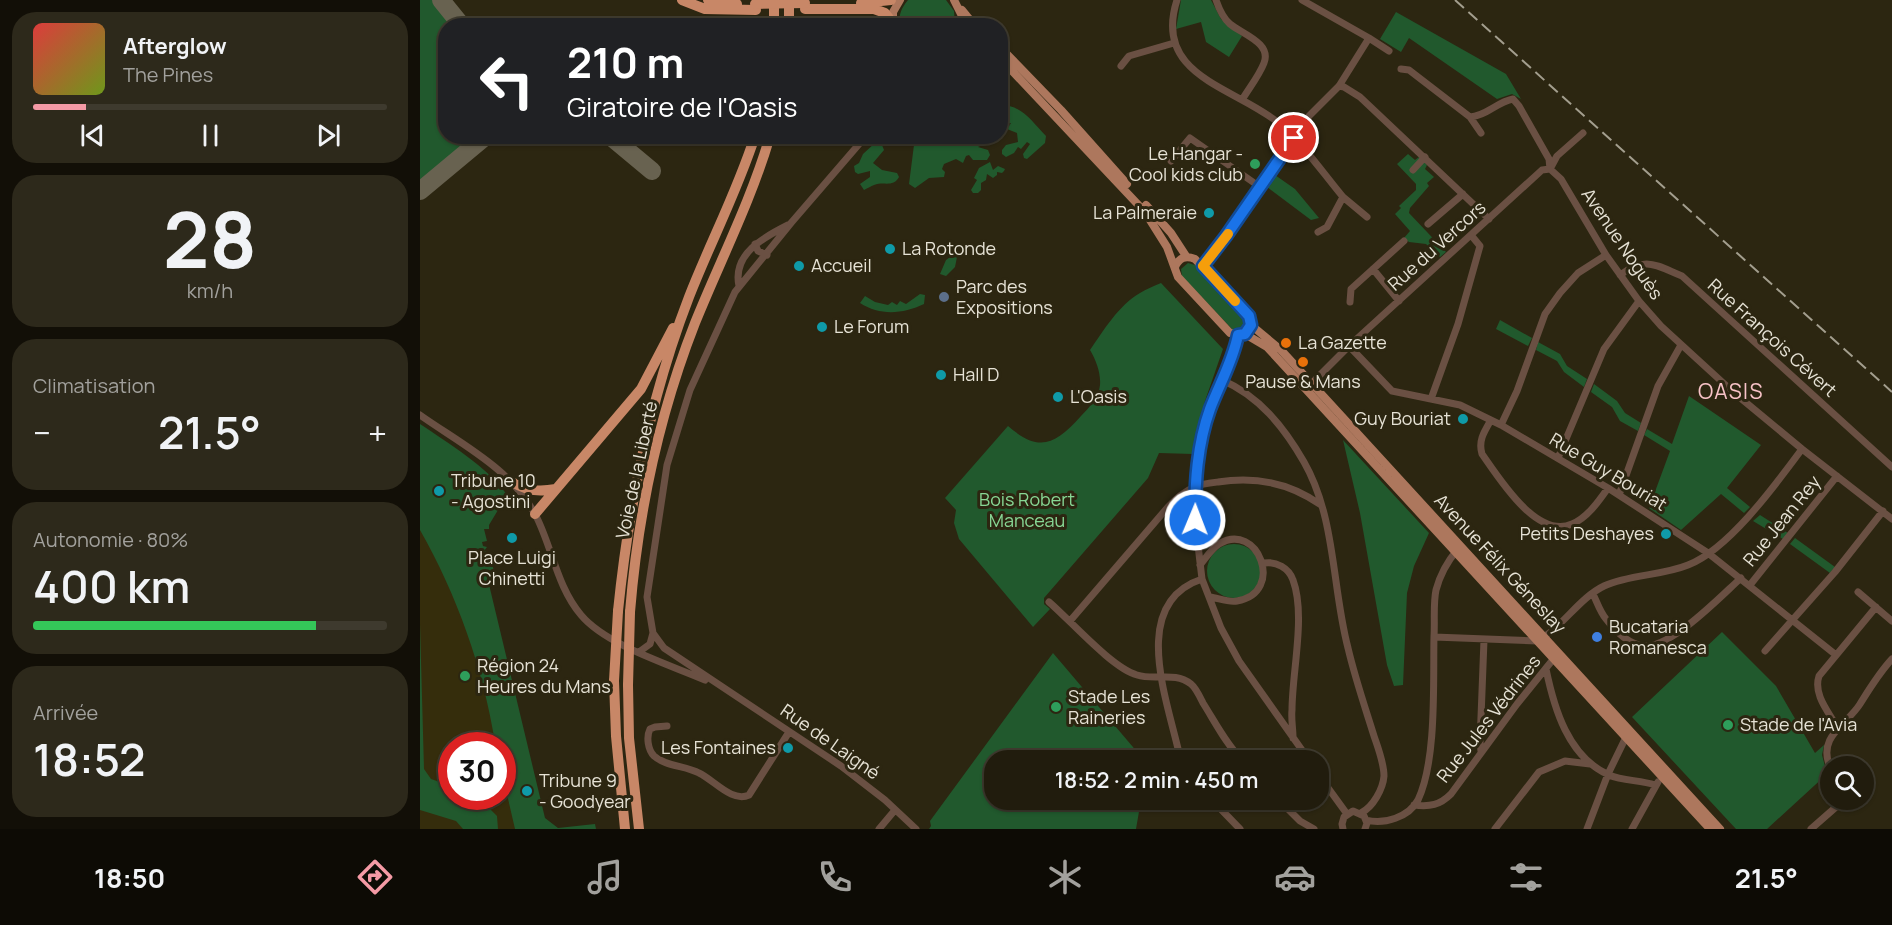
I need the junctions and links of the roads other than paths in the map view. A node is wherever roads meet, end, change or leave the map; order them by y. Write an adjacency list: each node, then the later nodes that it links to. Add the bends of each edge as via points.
1 (682, 0): 12 (highway, via 705,9)
2 (708, 0): 12 (highway)
3 (774, 0): 13 (highway)
4 (789, 0): 14 (highway)
5 (891, 0): 11 (highway)
6 (900, 0): 16 (main road)
7 (1177, 0): 20 (street, via 1172,16)
8 (1216, 0): 27 (street, via 1223,16 1259,44 1265,54 1265,62)
9 (1302, 0): 19 (street)
10 (956, 3): 17 (main road); 18 (main road)
11 (805, 6): 12 (highway, bridge); 15 (highway, via 874,9)
12 (755, 7)
13 (774, 18)
14 (789, 18)
15 (888, 18)
16 (892, 18)
17 (962, 18)
18 (968, 18)
19 (1369, 38): 21 (street); 26 (street)
20 (1174, 43): 24 (street, via 1129,56); 27 (street, via 1201,78)
21 (1389, 51)
22 (1008, 55): 54 (main road, via 1166,227)
23 (1008, 66): 56 (main road, via 1145,212)
24 (1121, 66)
25 (1401, 69): 28 (street, via 1409,70)
26 (1339, 86): 31 (street, via 1309,116); 36 (street, via 1360,97)
27 (1242, 100): 31 (street, via 1265,113)
28 (1470, 117): 29 (street); 38 (street, Avenue Noguès, via 1513,99 1549,159)
29 (1481, 133)
30 (1583, 133): 38 (street, Rue du Vercors, via 1557,156)
31 (1294, 138): 40 (street); 42 (street)
32 (752, 144): 60 (highway, Voie de la Liberté)
33 (767, 144): 45 (highway, Voie de la Liberté)
34 (774, 144): 45 (highway, via 759,184)
35 (859, 144): 46 (street)
36 (1425, 157): 39 (street); 41 (street)
37 (1171, 161): 40 (street, via 1190,138)
38 (1550, 169): 44 (street, Rue du Vercors, via 1542,171); 53 (street, Avenue Noguès, via 1561,179)
39 (1413, 170)
40 (1260, 187): 55 (street)
41 (1463, 194): 44 (street); 47 (street)
42 (1343, 197): 43 (street); 48 (street, via 1327,227)
43 (1367, 217)
44 (1489, 219): 49 (street, Rue du Vercors)
45 (738, 221): 138 (highway, Voie de la Liberté, bridge, via 675,380 639,532 630,612 628,685 629,738)
46 (791, 223): 51 (street); 52 (street)
47 (1428, 224)
48 (1318, 232)
49 (1471, 235): 61 (street, Rue du Vercors); 70 (street, via 1480,246)
50 (1404, 241): 57 (street)
51 (755, 244): 52 (street, via 758,251); 59 (street, via 738,271)
52 (767, 255): 59 (street)
53 (1606, 255): 58 (street, Avenue Noguès); 73 (street, via 1578,273 1545,314)
54 (1186, 256): 55 (main road, Avenue Félix Géneslay); 56 (main road)
55 (1203, 266): 64 (main road, Avenue Félix Géneslay, via 1249,316)
56 (1175, 267): 65 (main road, Avenue Félix Géneslay, via 1178,277 1230,333)
57 (1373, 269): 61 (street); 63 (street, via 1351,289)
58 (1620, 275): 62 (street, Avenue Noguès); 76 (street, Rue François Cévert, via 1647,263 1682,276)
59 (739, 286): 102 (street, via 690,390 667,465 647,597)
60 (689, 296): 81 (highway, via 641,389); 137 (highway, Voie de la Liberté, bridge, via 640,459 626,535 614,681)
61 (1399, 301): 67 (street, Rue du Vercors)
62 (1639, 301): 66 (street, Avenue Noguès); 75 (street, via 1604,349)
63 (1350, 302)
64 (1251, 325): 65 (main road); 69 (main road, Avenue Félix Géneslay, via 1272,341)
65 (1241, 335): 68 (street); 69 (main road, Avenue Félix Géneslay, via 1267,347)
66 (1681, 345): 74 (street, Avenue Noguès); 82 (street, via 1658,386)
67 (1349, 346): 69 (street, Rue du Vercors); 70 (street, Rue Guy Bouriat, via 1392,391)
68 (1222, 380): 79 (street, via 1200,444); 83 (street, via 1248,394 1278,424 1305,463)
69 (1308, 386): 87 (main road, Avenue Félix Géneslay)
70 (1431, 399): 72 (street, Rue Guy Bouriat, via 1460,405)
71 (420, 415): 78 (street)
72 (1491, 420): 73 (street, Rue Guy Bouriat); 80 (street, via 1479,445 1482,454 1519,504 1541,520 1560,527 1574,524)
73 (1501, 425): 75 (street, Rue Guy Bouriat)
74 (1802, 449): 77 (street, Avenue Noguès); 88 (street, via 1752,513)
75 (1558, 458): 80 (street, Rue Guy Bouriat)
76 (1892, 467)
77 (1837, 476): 84 (street, Avenue Noguès); 93 (street, Rue Jean Rey)
78 (514, 483): 81 (highway, via 538,492); 85 (street)
79 (1195, 486): 83 (street, via 1230,480 1266,481 1296,489); 90 (street); 100 (street, via 1168,507)
80 (1608, 488): 82 (street, Rue Guy Bouriat)
81 (556, 489): 85 (highway)
82 (1619, 495): 88 (street, Rue Guy Bouriat)
83 (1321, 504): 134 (street, via 1347,646 1384,777 1376,798)
84 (1883, 511): 86 (street, Avenue Noguès); 99 (street)
85 (535, 514): 106 (street, via 580,614 605,634)
86 (1891, 517)
87 (1458, 549): 103 (street, via 1447,562 1436,592); 104 (main road, Avenue Félix Géneslay)
88 (1708, 553): 91 (street, Rue Guy Bouriat); 95 (street, via 1688,565 1617,582)
89 (1264, 563): 90 (street, via 1248,544 1230,540 1218,545); 96 (street, via 1262,583 1249,597 1232,602); 118 (street, via 1276,564 1288,572 1296,592)
90 (1200, 565): 92 (street)
91 (1741, 578): 93 (street, Rue Guy Bouriat); 95 (street, via 1695,620 1661,643 1645,646 1624,639 1605,618)
92 (1202, 579): 96 (street); 112 (street, via 1182,589 1164,612 1157,649)
93 (1750, 585): 99 (street, Rue Guy Bouriat)
94 (1858, 592): 98 (street)
95 (1593, 594): 104 (street)
96 (1210, 597): 118 (street, via 1239,661)
97 (1049, 602): 100 (street)
98 (1876, 607): 101 (street); 109 (street)
99 (1791, 619): 107 (street); 109 (street, Rue Guy Bouriat)
100 (1070, 621): 112 (street, via 1119,667 1138,676)
101 (1892, 621)
102 (653, 633): 106 (street, via 650,644); 113 (street, via 664,648)
103 (1434, 637): 105 (street); 129 (street, via 1431,745 1424,781)
104 (1540, 639): 105 (street); 108 (main road, Avenue Félix Géneslay)
105 (1484, 640): 122 (street)
106 (639, 651): 113 (street)
107 (1765, 651)
108 (1557, 656): 111 (street, Rue Jules Védrines); 117 (main road, Avenue Félix Géneslay)
109 (1836, 656): 115 (street, via 1816,685)
110 (1892, 659): 115 (street, via 1858,707)
111 (1546, 669): 122 (street, Rue Jules Védrines); 124 (street, via 1562,724)
112 (1162, 676): 119 (street); 120 (street, via 1180,678 1192,685)
113 (721, 687): 116 (street, Rue de Laigné)
114 (666, 726): 116 (street, via 650,729 648,744 652,754 699,772 743,798 749,795)
115 (1837, 727): 123 (street)
116 (789, 732): 130 (street, Rue de Laigné, via 841,766)
117 (1628, 734): 125 (street); 126 (main road, Avenue Félix Géneslay)
118 (1293, 739): 121 (street)
119 (1178, 750)
120 (1234, 750)
121 (1301, 750)
122 (1481, 751): 129 (street, Rue Jules Védrines, via 1441,804)
123 (1826, 756)
124 (1590, 764): 125 (street); 145 (street, via 1565,761 1539,772)
125 (1608, 774): 127 (street); 146 (street)
126 (1665, 775): 127 (street); 148 (main road, Avenue Félix Géneslay); 149 (main road, Avenue Félix Géneslay)
127 (1655, 785): 147 (street)
128 (1329, 789): 135 (street)
129 (1414, 805): 136 (street, via 1392,819)
130 (895, 810): 139 (street); 140 (street, Rue de Laigné)
131 (1222, 810): 141 (street)
132 (1289, 810): 142 (street)
133 (1833, 810): 150 (street)
134 (1361, 813): 135 (street); 136 (street)
135 (1347, 814): 143 (street)
136 (1366, 820): 144 (street)
137 (625, 829)
138 (639, 829)
139 (879, 829)
140 (916, 829)
141 (1240, 829)
142 (1314, 829)
143 (1343, 829)
144 (1365, 829)
145 (1494, 829)
146 (1587, 829)
147 (1632, 829)
148 (1710, 829)
149 (1720, 829)
150 (1811, 829)

